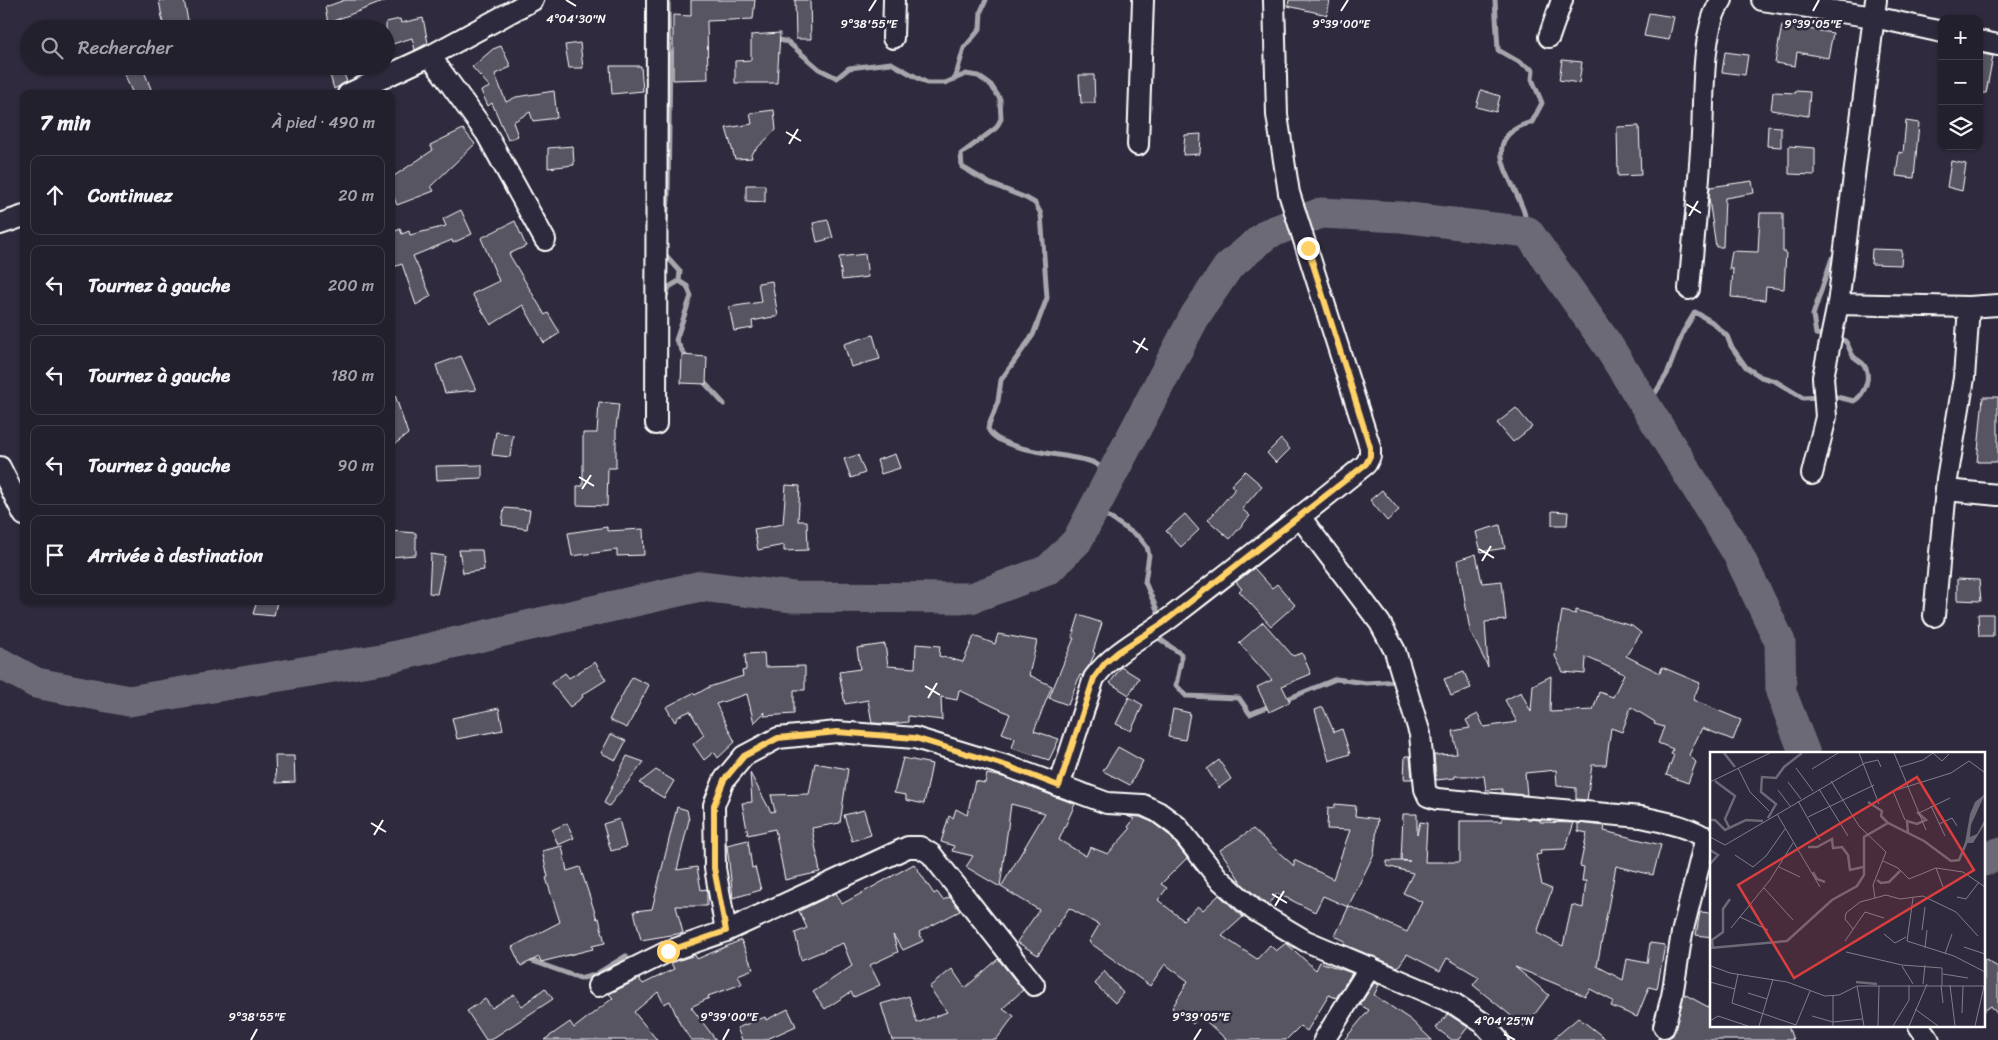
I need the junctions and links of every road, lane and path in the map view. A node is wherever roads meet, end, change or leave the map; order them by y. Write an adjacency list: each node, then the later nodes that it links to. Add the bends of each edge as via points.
1 (533, 0): 15 (street)
2 (657, 0): 27 (street)
3 (894, 0): 12 (street)
4 (1143, 0): 19 (street)
5 (1274, 0): 33 (street, via 1276,115 1289,193 1370,447 1366,464)
6 (1562, 0): 11 (street)
7 (1722, 0): 23 (street, via 1714,14 1703,78 1702,132)
8 (1762, 0): 9 (street)
9 (1875, 8): 10 (street); 24 (street)
10 (1938, 31)
11 (1549, 37)
12 (893, 38)
13 (1983, 42): 14 (street)
14 (1998, 45)
15 (430, 56): 16 (street); 22 (street, via 486,133)
16 (395, 72)
17 (389, 75): 18 (street)
18 (357, 90)
19 (1138, 145)
20 (20, 217): 21 (street)
21 (0, 224)
22 (545, 240)
23 (1689, 289)
24 (1838, 304): 26 (street); 29 (street, via 1824,377 1826,417)
25 (1998, 305): 26 (street)
26 (1969, 307): 30 (street, via 1964,378)
27 (656, 424)
28 (0, 467): 32 (street)
29 (1812, 474)
30 (1946, 490): 31 (street); 34 (street)
31 (1998, 495)
32 (20, 507)
33 (1300, 517): 35 (street, via 1145,637 1105,663 1094,678); 36 (street, via 1380,623 1395,651 1420,734 1428,796 1436,800 1641,817 1671,823)
34 (1934, 616)
35 (1059, 786): 37 (street, via 1007,766 915,738 837,732 778,738 744,756 724,780 714,805 714,868); 38 (street, via 1108,803 1143,805 1158,812 1177,826 1218,878 1254,910 1306,941)
36 (1709, 840): 41 (street, via 1682,933)
37 (726, 931): 39 (street, via 908,847 920,847 931,854); 40 (street, via 668,951)
38 (1370, 967): 43 (street); 44 (street, via 1453,1003 1483,1023)
39 (1034, 985)
40 (598, 986)
41 (1664, 1027)
42 (1920, 1028): 45 (street)
43 (1324, 1040)
44 (1498, 1040)
45 (1929, 1040)

